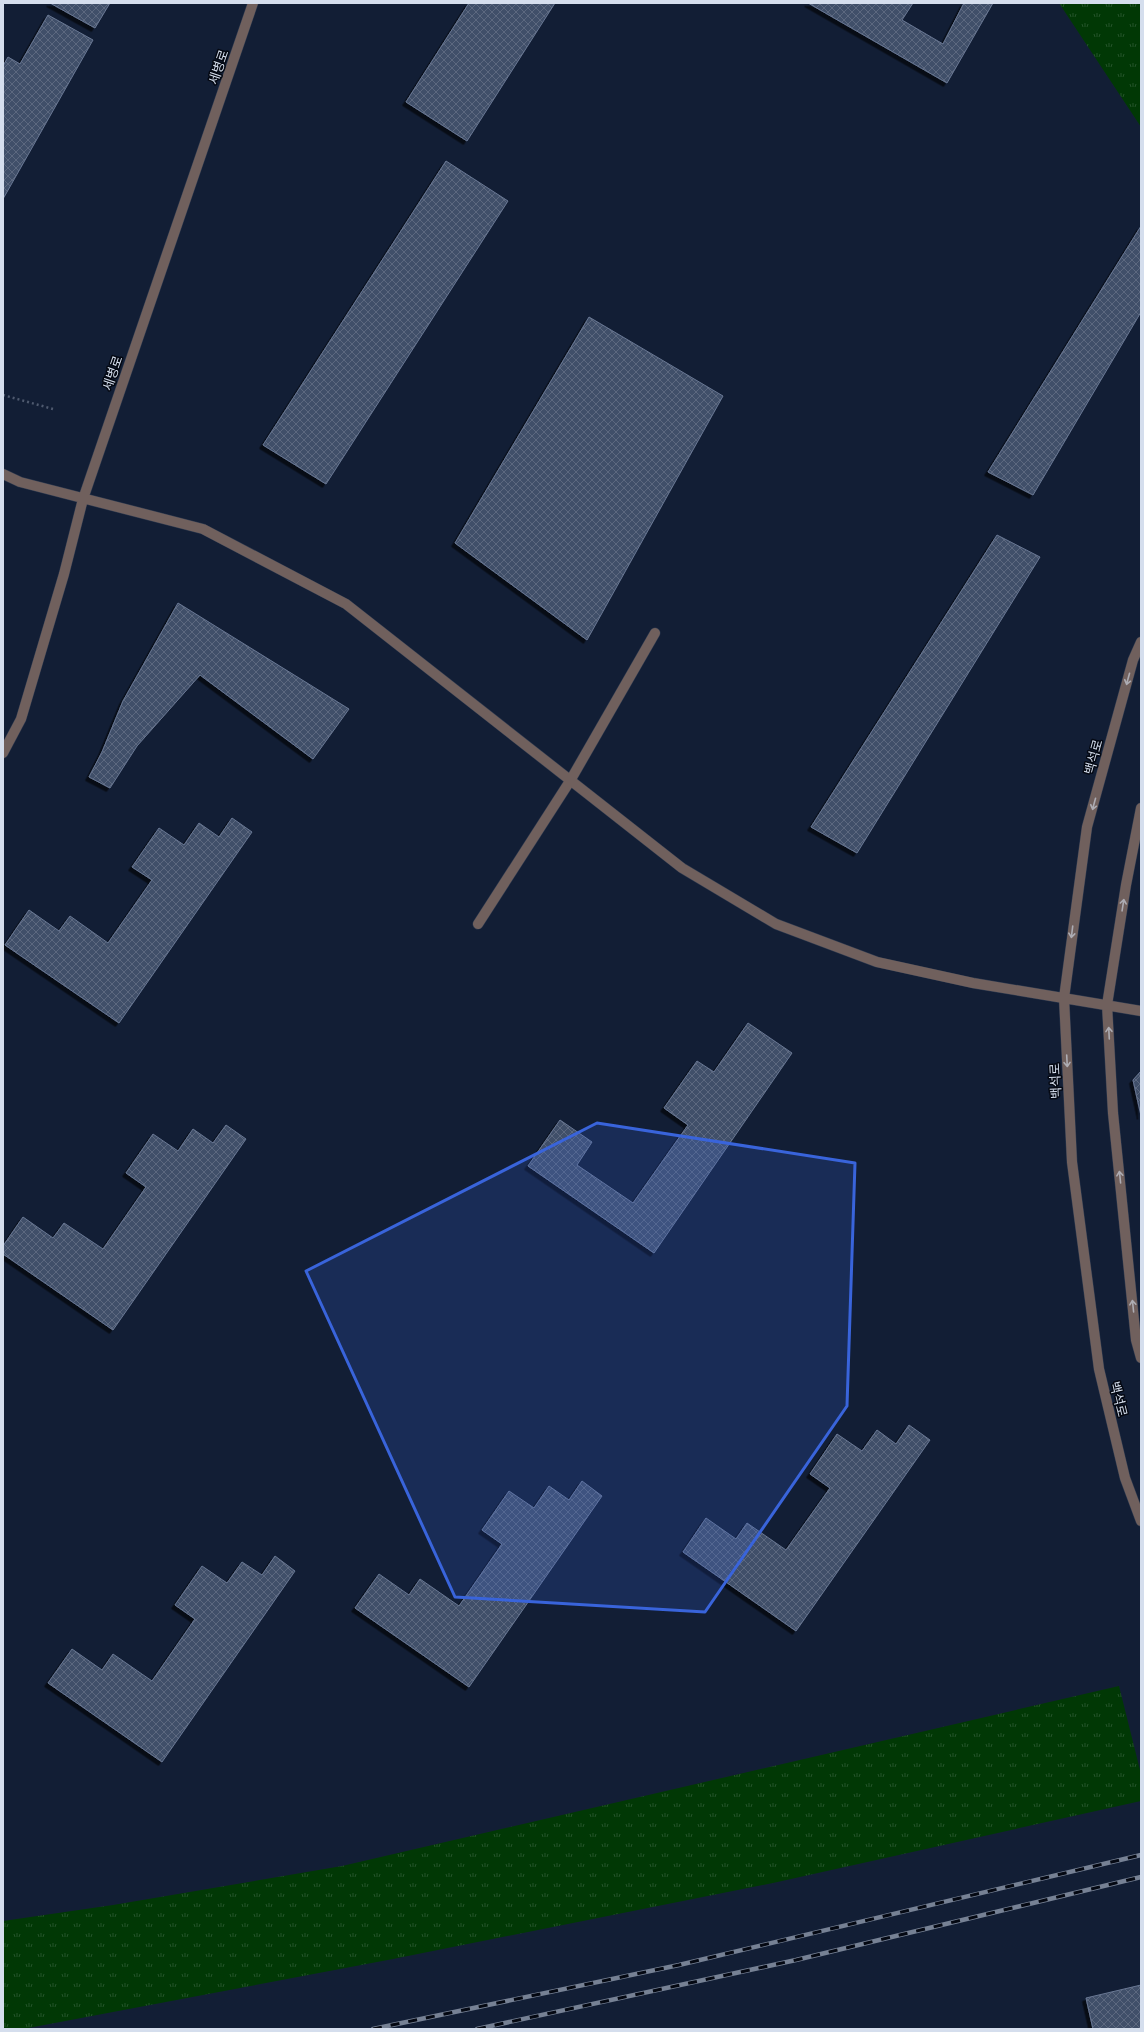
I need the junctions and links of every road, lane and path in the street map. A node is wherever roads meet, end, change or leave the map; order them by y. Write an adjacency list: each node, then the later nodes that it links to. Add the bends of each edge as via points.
1 (253, 3): 5 (street, 세병로)
2 (3, 395): 3 (path)
3 (53, 409)
4 (3, 474): 5 (street, via 20,482)
5 (83, 499): 8 (street, 세병로, via 64,574 21,719); 9 (street, via 203,528 346,604)
6 (654, 633): 9 (street)
7 (1141, 642): 12 (street, 백석로, one-way to 12, via 1133,660 1087,827)
8 (3, 753)
9 (570, 781): 11 (street); 12 (street, via 682,868 776,924 877,962 973,983)
10 (1141, 808): 13 (street, one-way to 10)
11 (478, 924)
12 (1064, 998): 13 (street); 16 (street, 백석로, one-way to 16, via 1072,1162 1099,1369 1125,1478)
13 (1107, 1005): 14 (street); 15 (street, one-way to 13, via 1136,1340 1113,1113)
14 (1141, 1011)
15 (1141, 1358)
16 (1141, 1521)

